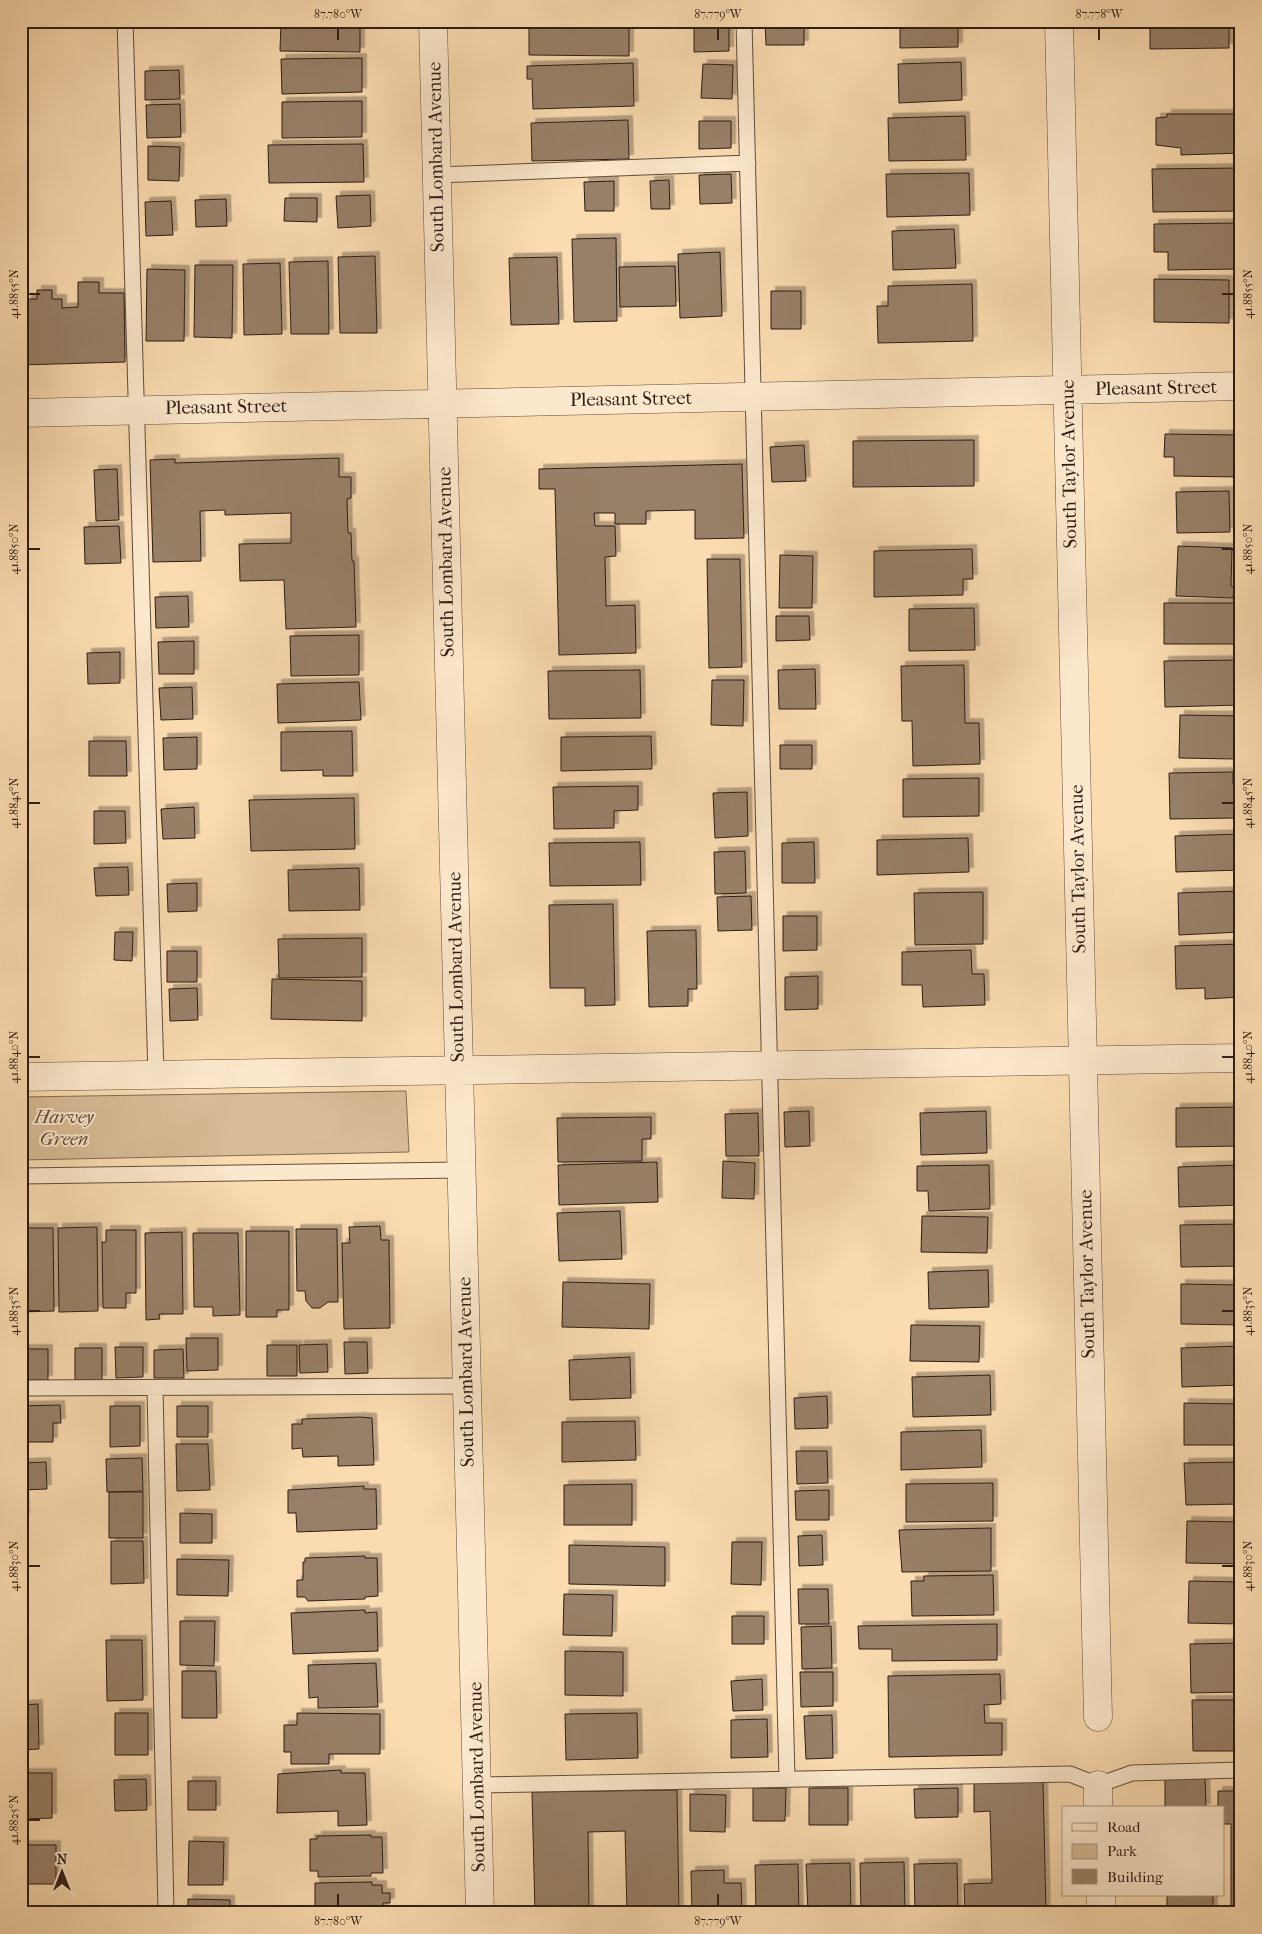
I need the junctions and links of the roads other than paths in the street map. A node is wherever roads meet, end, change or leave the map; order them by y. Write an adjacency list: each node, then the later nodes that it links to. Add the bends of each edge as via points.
1 (125, 21): 11 (lane)
2 (432, 21): 6 (street, South Lombard Avenue)
3 (744, 21): 5 (lane)
4 (1058, 21): 8 (street, South Taylor Avenue)
5 (748, 163): 6 (lane); 9 (lane)
6 (436, 175): 10 (street, South Lombard Avenue)
7 (1241, 386): 8 (street, Pleasant Street)
8 (1067, 390): 9 (street, Pleasant Street); 14 (street, South Taylor Avenue)
9 (754, 396): 10 (street, Pleasant Street); 15 (lane)
10 (442, 402): 11 (street, Pleasant Street); 16 (street, South Lombard Avenue)
11 (135, 410): 12 (street, Pleasant Street); 17 (lane)
12 (21, 412)
13 (1241, 1058): 14 (street)
14 (1082, 1061): 15 (street); 24 (street, South Taylor Avenue)
15 (769, 1065): 16 (street); 26 (lane)
16 (459, 1070): 17 (street); 19 (street, South Lombard Avenue)
17 (156, 1075): 18 (street)
18 (21, 1077)
19 (461, 1170): 20 (lane); 21 (street, South Lombard Avenue)
20 (21, 1176)
21 (467, 1386): 23 (lane); 27 (street, South Lombard Avenue)
22 (21, 1388): 23 (lane)
23 (155, 1388): 30 (lane)
24 (1098, 1717)
25 (1241, 1770): 28 (lane, via 1132,1773)
26 (786, 1779): 27 (lane); 28 (lane, via 1070,1774)
27 (477, 1785): 31 (street, South Lombard Avenue)
28 (1098, 1797)
29 (1100, 1896): 32 (street)
30 (166, 1913)
31 (480, 1913)
32 (1101, 1913)

